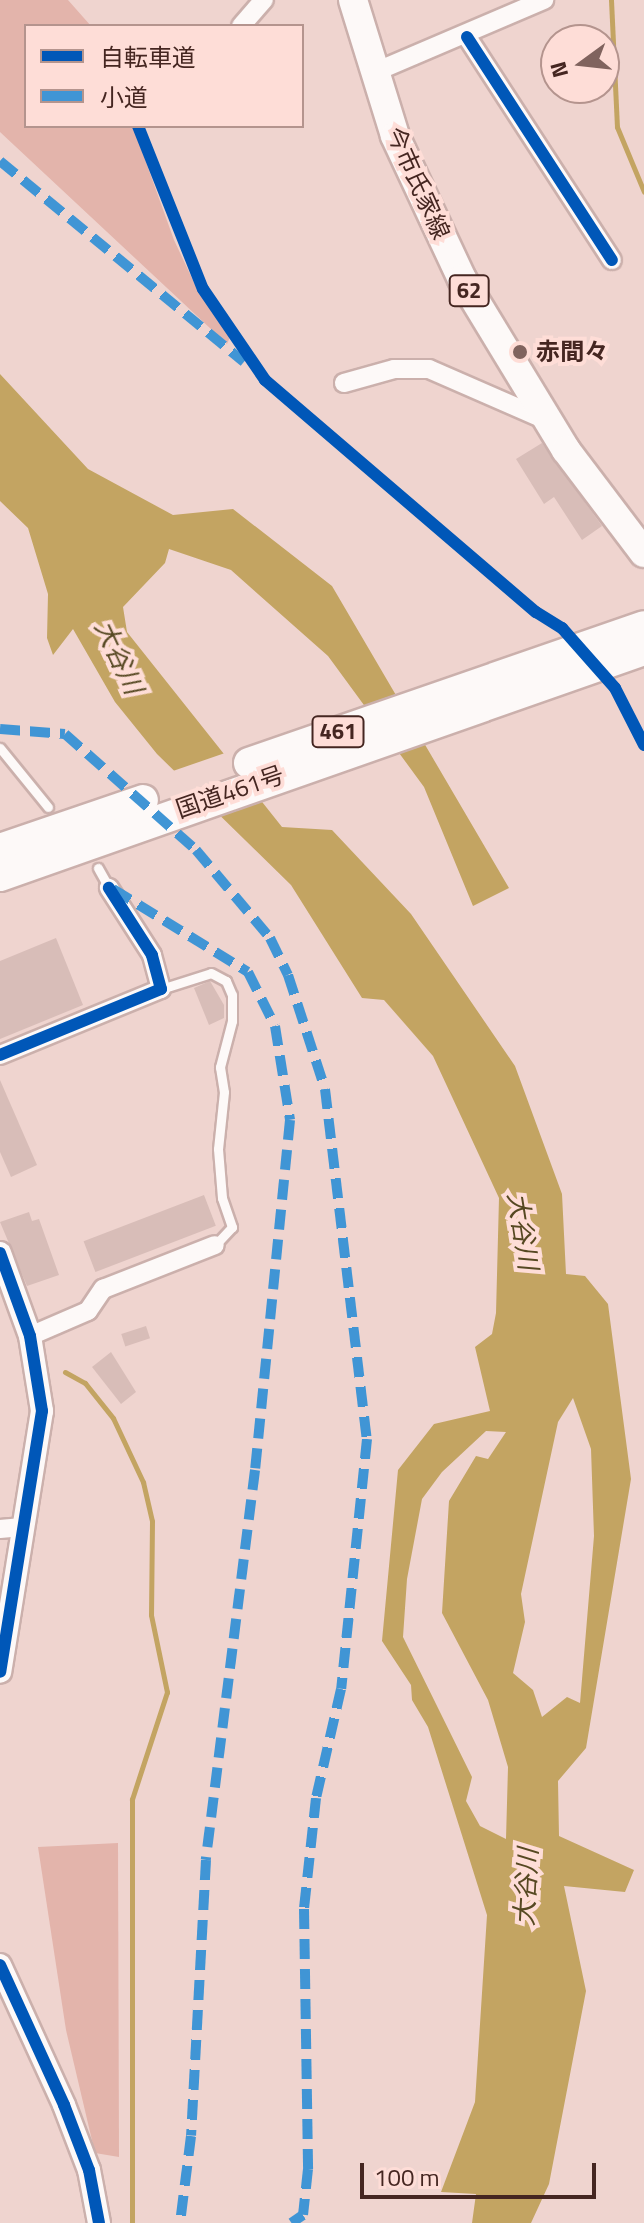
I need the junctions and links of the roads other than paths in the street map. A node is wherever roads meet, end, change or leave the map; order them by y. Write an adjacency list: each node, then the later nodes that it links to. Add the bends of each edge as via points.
1 (264, 0): 4 (street)
2 (353, 0): 6 (main road, 今市氏家線 / 62)
3 (544, 0): 5 (street)
4 (243, 24)
5 (467, 37): 6 (street); 7 (street)
6 (375, 72): 9 (main road, 今市氏家線 / 62, via 395,136 444,244)
7 (612, 260)
8 (344, 383): 9 (street, via 394,369 429,369)
9 (548, 421): 10 (main road, 今市氏家線 / 62)
10 (644, 553)
11 (644, 626): 13 (highway, 国道461号 / 461)
12 (644, 650): 13 (highway, 国道461号 / 461)
13 (579, 659): 16 (highway, 国道461号 / 461)
14 (0, 748): 15 (lane)
15 (48, 807)
16 (114, 822): 17 (highway, 国道461号 / 461); 19 (highway, 国道461号 / 461)
17 (0, 849)
18 (98, 868): 20 (lane)
19 (0, 876)
20 (109, 888): 21 (street, via 152,955)
21 (161, 989): 22 (street); 23 (lane, via 211,973 226,981 232,995 232,1021 220,1067 224,1092 218,1149 222,1198 232,1227)
22 (0, 1055)
23 (215, 1245): 25 (street, via 103,1289 88,1311)
24 (0, 1253): 25 (street)
25 (30, 1336): 26 (street, via 42,1411)
26 (25, 1527): 27 (street); 28 (street)
27 (0, 1529)
28 (0, 1672)
29 (0, 1965): 30 (street, via 89,2170)
30 (99, 2223)

